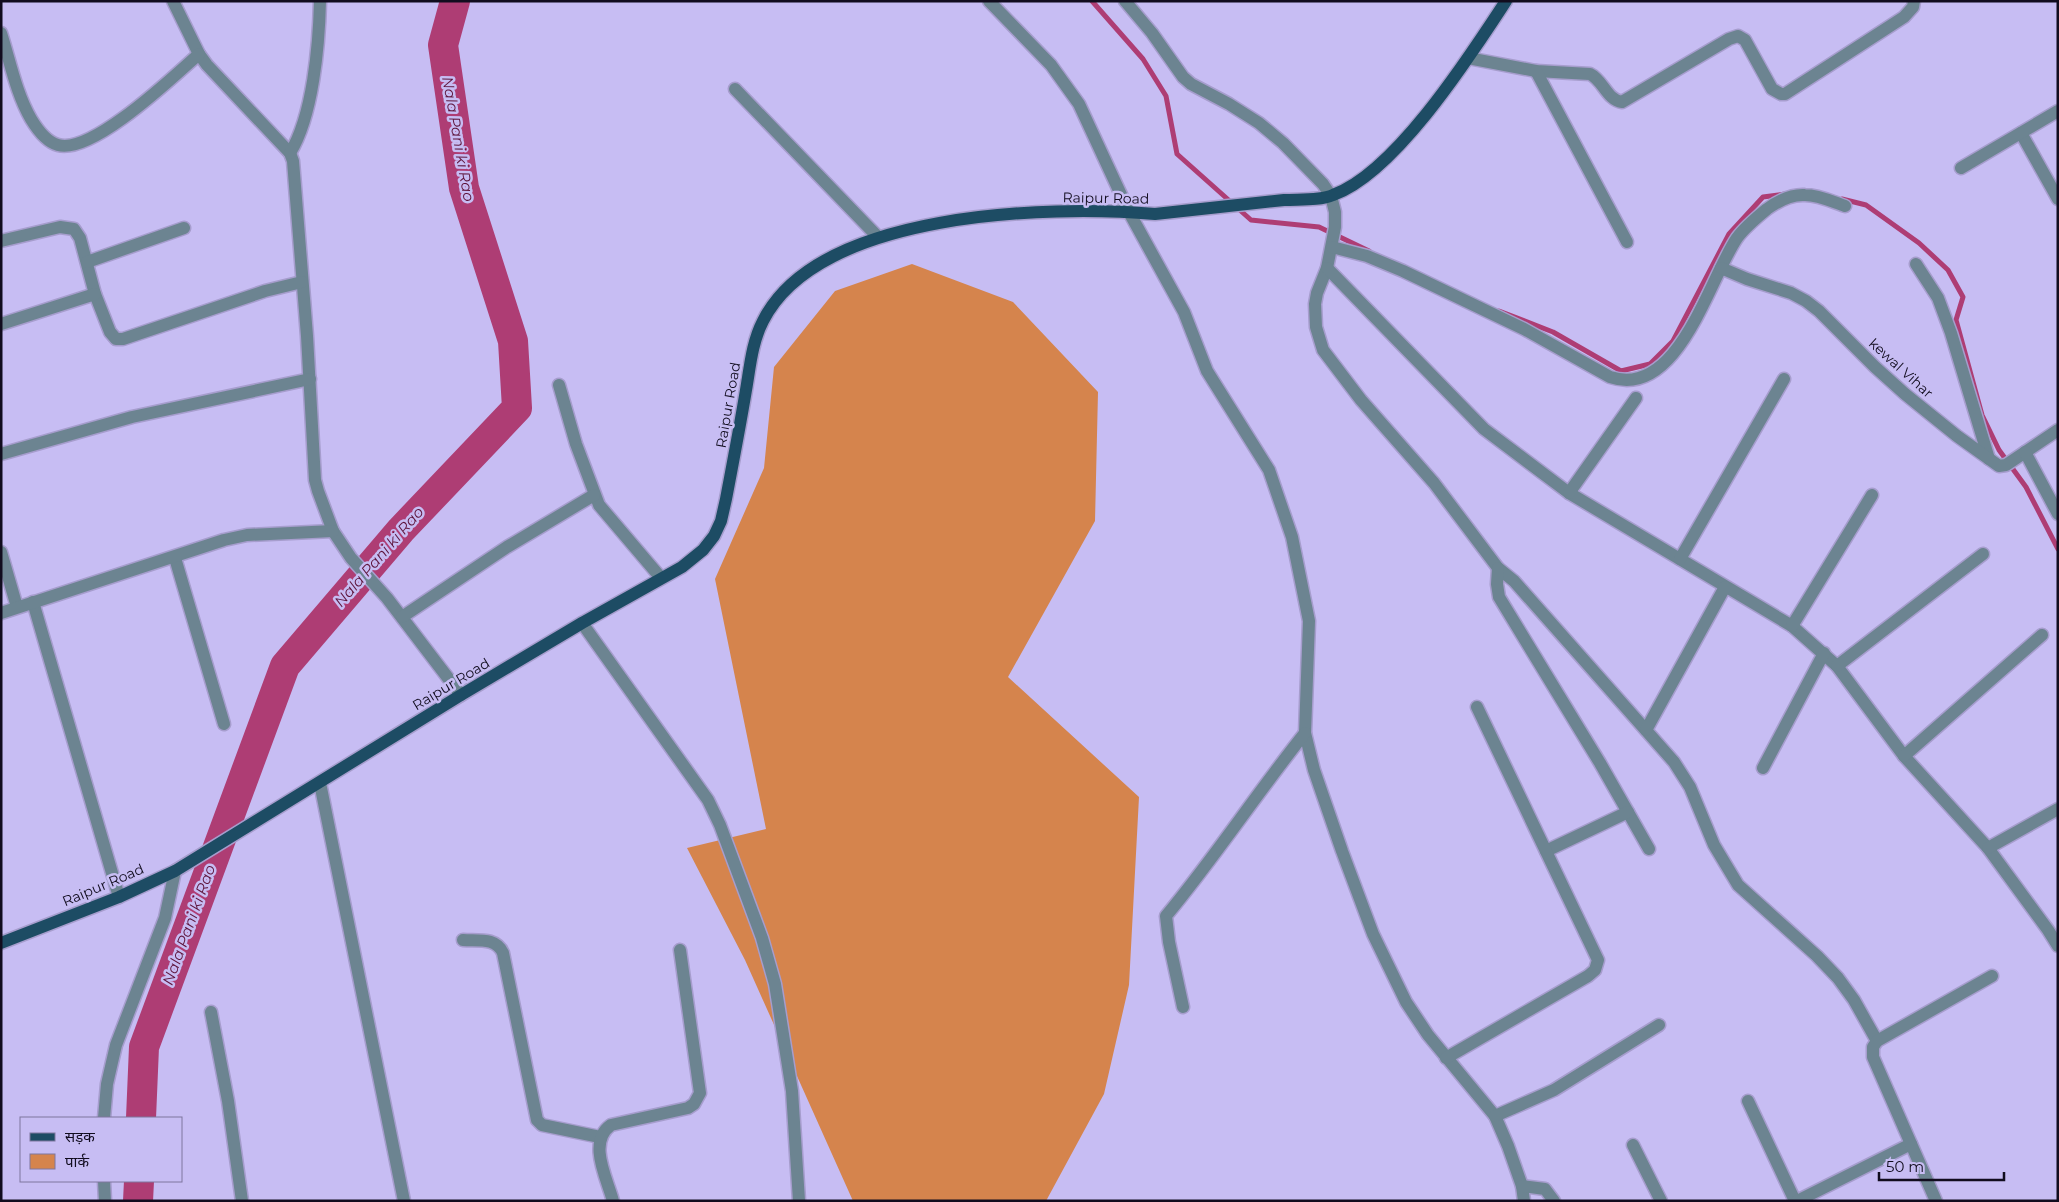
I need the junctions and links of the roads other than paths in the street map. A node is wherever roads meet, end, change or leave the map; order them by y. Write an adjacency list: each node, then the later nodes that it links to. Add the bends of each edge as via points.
1 (173, 1): 8 (street)
2 (320, 1): 14 (street, via 320,29 307,112)
3 (989, 1): 19 (street, via 1051,64 1080,104)
4 (1125, 1): 16 (street, via 1191,84 1259,123 1312,170)
5 (1506, 1): 9 (main road, Raipur Road)
6 (1914, 1): 10 (street, via 1914,7 1904,17 1785,94 1772,89 1745,40 1738,36 1622,102 1614,99 1596,76)
7 (1, 33): 8 (street, via 21,97 32,120 51,142 60,146 76,144 126,117)
8 (199, 54): 14 (street)
9 (1468, 58): 10 (street); 16 (main road, Raipur Road, via 1422,119 1383,160 1358,181)
10 (1536, 71): 24 (street)
11 (735, 89): 21 (street)
12 (2058, 111): 13 (street)
13 (2021, 133): 15 (street); 17 (street)
14 (290, 153): 29 (street, via 295,169)
15 (1961, 168)
16 (1331, 196): 19 (main road, Raipur Road, via 1155,214); 22 (street)
17 (2058, 199)
18 (1845, 206): 28 (street, via 1804,195 1776,202 1746,228)
19 (1129, 212): 21 (main road, Raipur Road, via 1018,212 929,225); 65 (street, via 1184,312 1207,371 1269,470 1292,537 1310,621)
20 (184, 228): 25 (street)
21 (878, 237): 50 (main road, Raipur Road, via 834,255 799,278 780,296 763,320 753,349 721,521 703,550)
22 (1333, 237): 27 (street); 28 (street, via 1524,329 1619,381 1645,376 1675,353)
23 (1, 241): 25 (street, via 60,227 69,228 78,233)
24 (1627, 242)
25 (87, 262): 30 (street)
26 (1916, 264): 39 (street, via 1938,298)
27 (1327, 268): 40 (street, via 1484,429); 49 (street, via 1315,304 1316,327 1323,350 1360,400 1434,483)
28 (1721, 268): 39 (street, kewal Vihar, via 1806,301 1905,394)
29 (302, 282): 30 (street, via 265,290 119,339 110,332); 32 (street)
30 (95, 294): 31 (street)
31 (1, 324)
32 (310, 379): 38 (street, via 132,417); 44 (street, via 315,480)
33 (1784, 379): 48 (street)
34 (559, 385): 41 (street)
35 (1636, 398): 40 (street)
36 (2058, 430): 37 (street, kewal Vihar)
37 (2025, 452): 39 (street, kewal Vihar, via 1999,466); 43 (street)
38 (1, 454)
39 (1989, 459)
40 (1569, 493): 48 (street)
41 (594, 495): 50 (street, via 603,511); 55 (street, via 507,546)
42 (1872, 496): 57 (street)
43 (2058, 514)
44 (334, 532): 47 (street, via 247,535); 55 (street, via 351,558)
45 (1, 552): 53 (street)
46 (1983, 554): 60 (street)
47 (175, 558): 52 (street); 63 (street)
48 (1680, 559): 51 (street)
49 (1498, 568): 64 (street, via 1514,581); 70 (street, via 1499,597)
50 (661, 578): 56 (main road, Raipur Road)
51 (1725, 587): 57 (street); 64 (street)
52 (33, 602): 53 (street); 75 (street)
53 (17, 607): 54 (street)
54 (1, 613)
55 (402, 618): 61 (street)
56 (582, 623): 61 (main road, Raipur Road); 98 (street, via 708,800 720,825 776,984 792,1091)
57 (1792, 626): 59 (street)
58 (2042, 635): 66 (street)
59 (1824, 653): 60 (street); 67 (street)
60 (1838, 666): 66 (street)
61 (461, 695): 68 (main road, Raipur Road)
62 (1477, 707): 73 (street)
63 (224, 724)
64 (1646, 730): 84 (street, via 1683,775 1701,809 1714,845 1738,885 1838,978)
65 (1305, 733): 81 (street, via 1166,916); 85 (street, via 1314,770 1373,934 1406,1002)
66 (1904, 756): 71 (street)
67 (1763, 768)
68 (320, 783): 74 (main road, Raipur Road); 96 (street)
69 (2058, 809): 71 (street)
70 (1628, 812): 72 (street); 73 (street)
71 (1988, 848): 78 (street)
72 (1649, 849)
73 (1546, 851): 85 (street, via 1597,953 1598,964 1588,976)
74 (175, 871): 75 (main road, Raipur Road); 88 (street, via 162,925 116,1045 107,1084)
75 (119, 897): 77 (main road, Raipur Road)
76 (463, 940): 89 (street, via 490,941 499,946 503,954 537,1120 542,1125)
77 (1, 943)
78 (2058, 946)
79 (680, 950): 89 (street, via 700,1093 688,1108 611,1125)
80 (1992, 976): 84 (street)
81 (1183, 1007)
82 (211, 1012): 95 (street)
83 (1659, 1025): 87 (street, via 1554,1090)
84 (1877, 1042): 90 (street, via 1873,1047 1873,1057)
85 (1446, 1058): 87 (street)
86 (1748, 1101): 102 (street)
87 (1494, 1116): 93 (street)
88 (104, 1117)
89 (600, 1137): 97 (street, via 598,1150)
90 (1912, 1144): 102 (street); 103 (street)
91 (1633, 1145): 101 (street)
92 (104, 1182): 94 (street)
93 (1522, 1186): 99 (street); 100 (street, via 1541,1187)
94 (105, 1201)
95 (242, 1201)
96 (404, 1201)
97 (613, 1201)
98 (799, 1201)
99 (1524, 1201)
100 (1554, 1201)
101 (1661, 1201)
102 (1796, 1201)
103 (1936, 1201)

